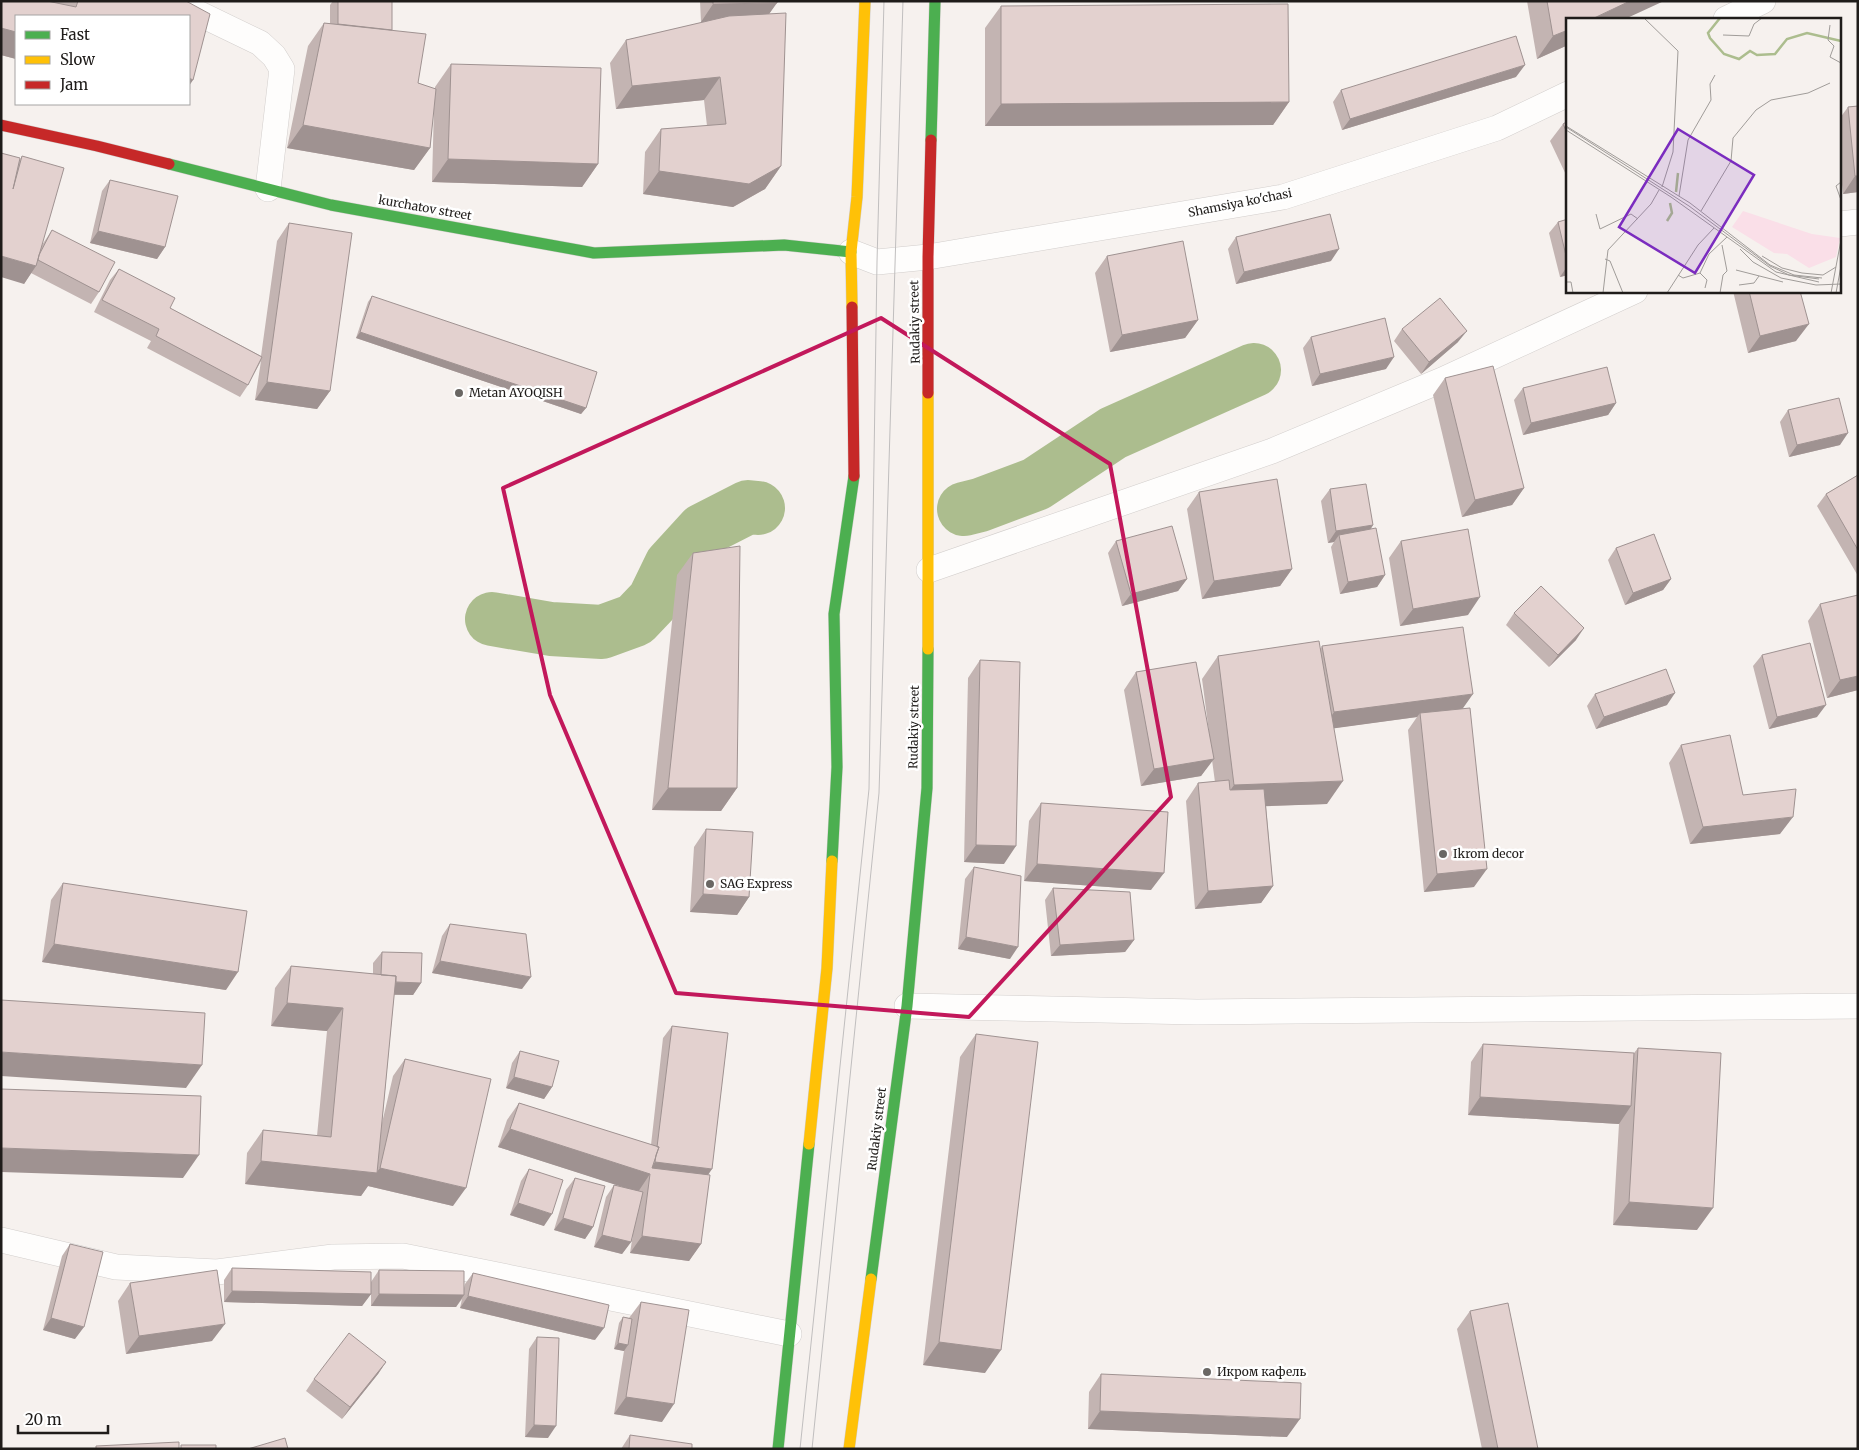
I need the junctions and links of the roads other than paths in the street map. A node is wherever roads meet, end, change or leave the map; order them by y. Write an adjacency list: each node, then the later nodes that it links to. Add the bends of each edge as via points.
1 (173, 1): 8 (street, via 260,43 282,69)
2 (865, 1): 11 (main road, via 857,196)
3 (935, 1): 12 (main road, Rudakiy street)
4 (1763, 1): 5 (street)
5 (1728, 18)
6 (1566, 95): 12 (street, Shamsiya ko'chasi, via 1497,128 1283,197)
7 (1, 125): 8 (main road, kurchatov street)
8 (268, 189): 11 (main road, kurchatov street, via 331,205 594,253 784,245)
9 (1858, 222): 10 (street)
10 (1842, 224)
11 (851, 252): 12 (street, Shamsiya ko'chasi, via 877,262); 18 (main road, via 854,475 834,614 837,767 827,968)
12 (928, 257): 14 (main road, Rudakiy street)
13 (1633, 292): 14 (street, via 1442,380 1272,451)
14 (930, 570): 15 (main road, Rudakiy street, via 928,788)
15 (907, 1006): 16 (street, via 1197,1012); 20 (main road, Rudakiy street)
16 (1858, 1006)
17 (1, 1240): 18 (street, via 116,1267 217,1272 333,1257 403,1256)
18 (789, 1334): 19 (main road)
19 (778, 1449)
20 (849, 1449)

